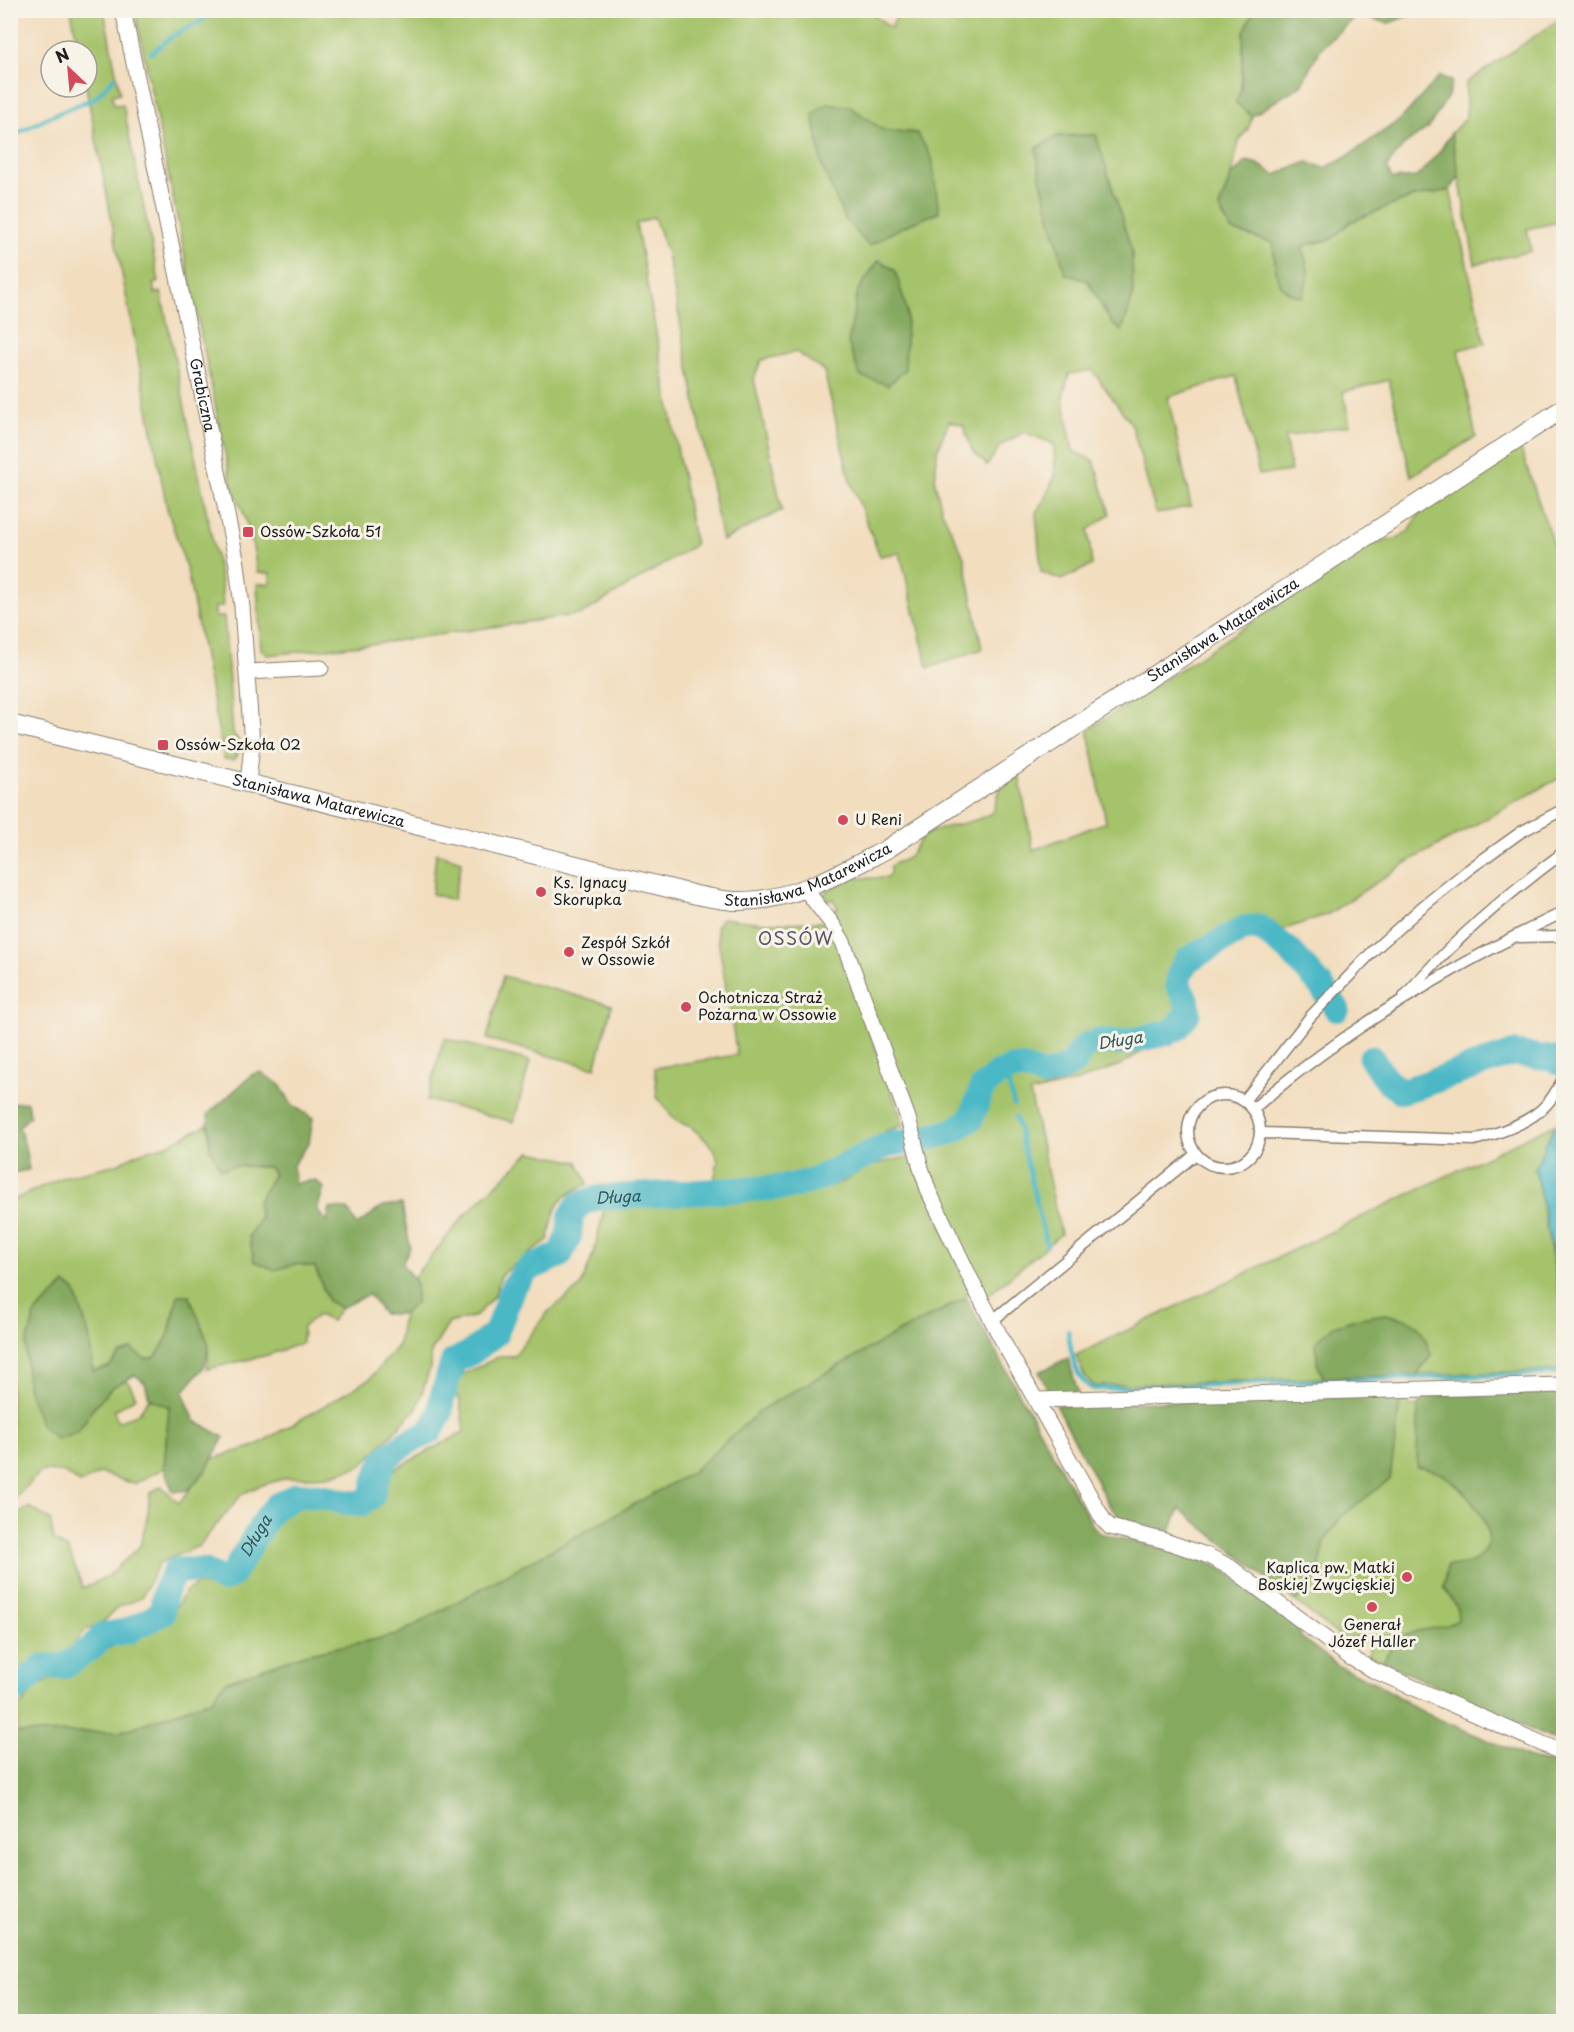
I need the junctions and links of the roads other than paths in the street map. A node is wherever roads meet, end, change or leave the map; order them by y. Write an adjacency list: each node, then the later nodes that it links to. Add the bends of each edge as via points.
1 (123, 10): 4 (street, Grabiczna, via 237,564)
2 (1563, 408): 9 (street, Stanisława Matarewicza, via 887,849)
3 (321, 668): 4 (street)
4 (248, 672): 6 (street, Grabiczna, via 253,753)
5 (10, 724): 6 (street, Stanisława Matarewicza)
6 (248, 783): 9 (street, Stanisława Matarewicza, via 692,894 733,901 781,896)
7 (1563, 809): 15 (street, via 1521,832 1468,870 1375,948 1310,1017)
8 (1563, 852): 13 (street, via 1486,913)
9 (805, 888): 19 (street, via 843,942 908,1118 921,1168)
10 (1563, 912): 11 (street)
11 (1515, 936): 12 (street); 13 (street)
12 (1563, 936)
13 (1398, 1004): 16 (street)
14 (1561, 1081): 17 (street, via 1538,1113 1474,1140)
15 (1244, 1101): 16 (street); 18 (street, via 1218,1095 1197,1107 1188,1129)
16 (1253, 1109): 17 (street)
17 (1260, 1133): 18 (street, via 1255,1151 1237,1166 1213,1166)
18 (1196, 1154): 19 (street)
19 (992, 1321): 21 (street)
20 (1563, 1385): 21 (street)
21 (1037, 1400): 22 (street, via 1110,1527 1206,1555 1230,1567 1351,1658)
22 (1558, 1751)

